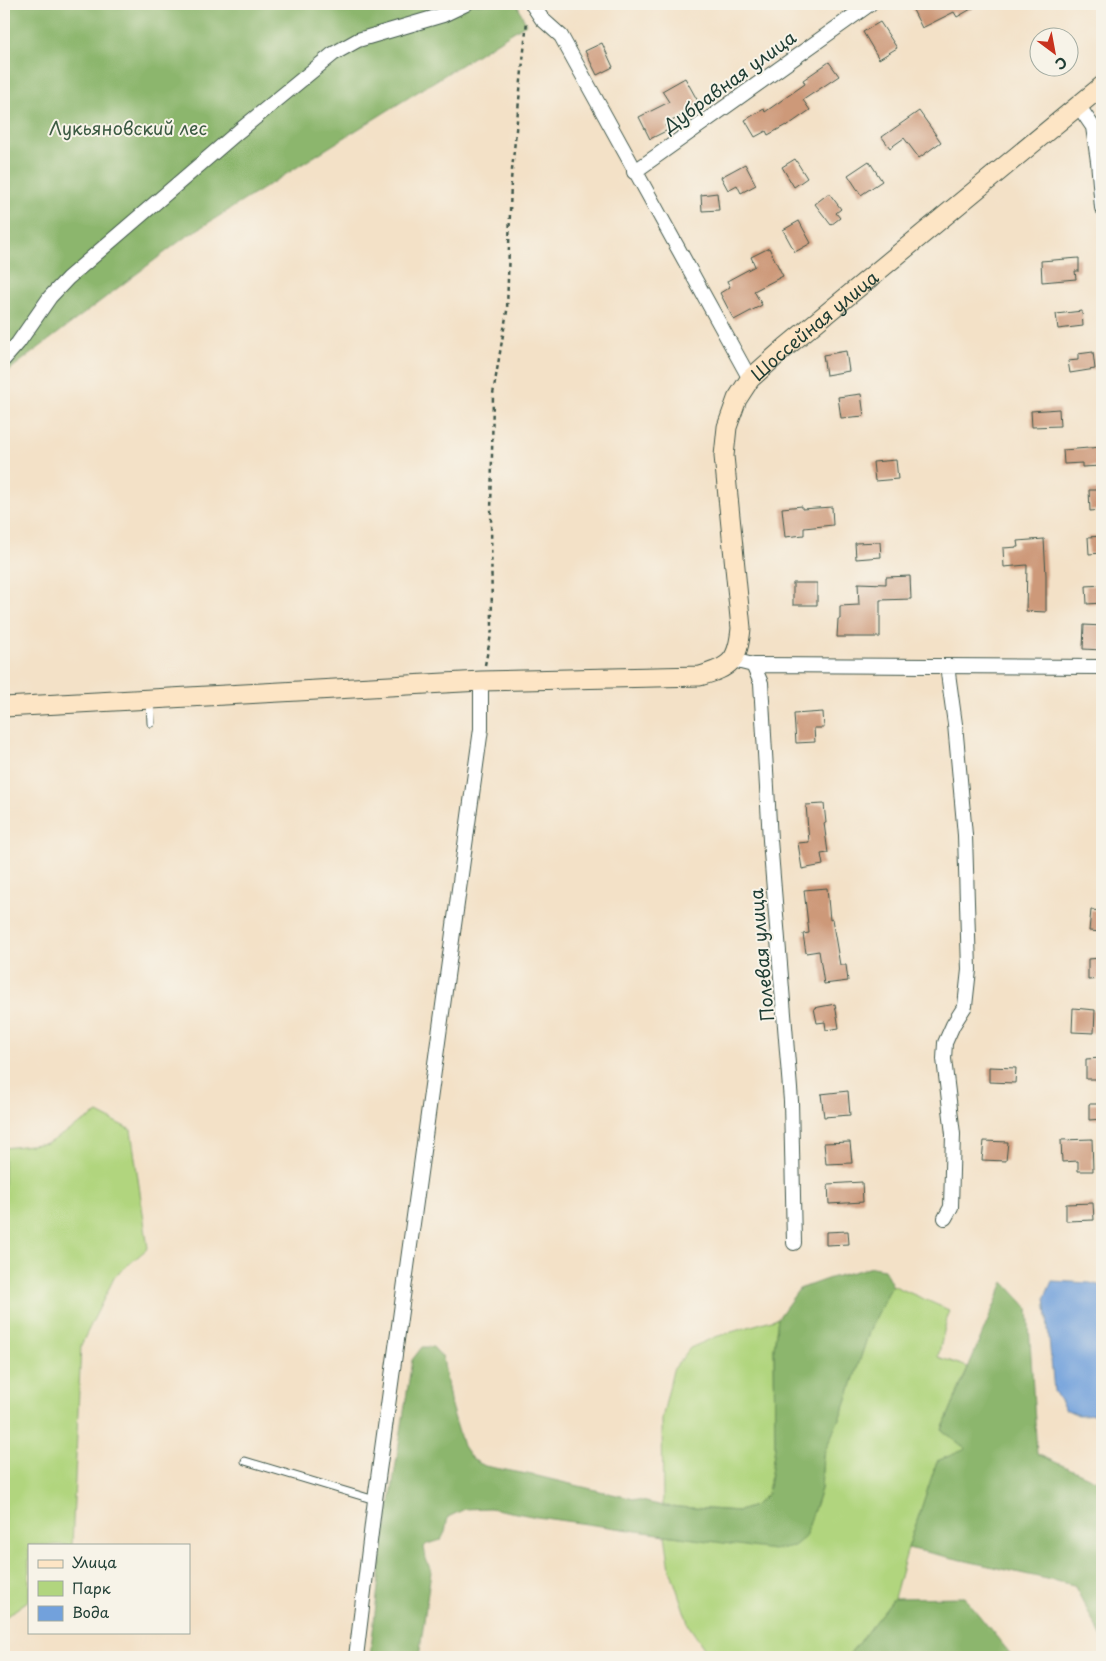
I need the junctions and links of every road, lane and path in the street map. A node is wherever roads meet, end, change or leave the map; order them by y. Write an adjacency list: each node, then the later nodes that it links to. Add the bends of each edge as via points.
1 (466, 4): 8 (street, via 443,15 358,40 332,54 68,278)
2 (870, 4): 6 (street, Дубравная улица)
3 (530, 8): 6 (street, via 561,36); 14 (path, via 511,180 507,311 493,394 492,630)
4 (1102, 86): 5 (main road, Шоссейная улица)
5 (1078, 105): 7 (street, via 1093,127); 9 (main road, Шоссейная улица)
6 (634, 172): 9 (street)
7 (1102, 208)
8 (4, 359)
9 (750, 379): 10 (main road, Шоссейная улица, via 737,399 727,427 724,456 741,628 739,647)
10 (733, 660): 11 (street); 14 (main road, via 720,670 700,676)
11 (753, 665): 12 (street); 19 (street, Полевая улица, via 761,683 791,1101)
12 (947, 666): 13 (street); 18 (street, via 965,835 969,970 965,1006 945,1043 953,1134 951,1207)
13 (1102, 667)
14 (481, 681): 15 (main road); 21 (street, via 480,729)
15 (150, 700): 16 (main road); 17 (lane)
16 (4, 707)
17 (151, 723)
18 (946, 1218)
19 (794, 1243)
20 (245, 1461): 21 (lane)
21 (375, 1500): 22 (street)
22 (356, 1657)

